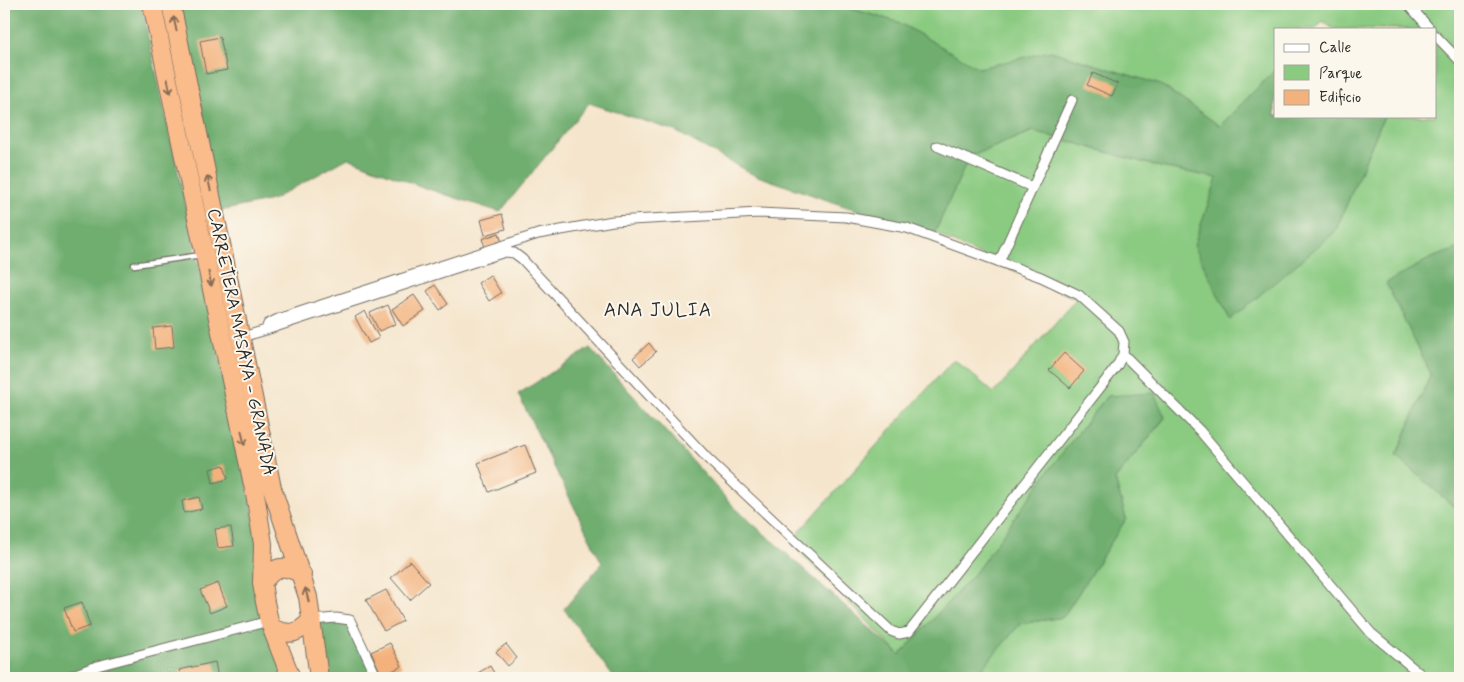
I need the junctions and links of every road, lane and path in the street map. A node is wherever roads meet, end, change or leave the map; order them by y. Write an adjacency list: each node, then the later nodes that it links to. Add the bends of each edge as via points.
1 (152, 4): 10 (highway, CARRETERA MASAYA - GRANADA, one-way to 10)
2 (171, 4): 14 (highway, CARRETERA MASAYA - GRANADA, one-way to 2)
3 (1408, 4): 4 (street)
4 (1429, 28)
5 (1436, 36): 6 (street)
6 (1460, 61)
7 (1072, 100): 9 (street)
8 (938, 146): 9 (street)
9 (1032, 187): 11 (street)
10 (205, 254): 12 (lane); 17 (highway, CARRETERA MASAYA - GRANADA, one-way to 17, via 256,499 263,544)
11 (999, 262): 13 (street, via 907,228 846,217 759,213 613,221 538,234 278,319 268,324); 15 (street, via 1079,295 1119,331 1124,342)
12 (134, 265)
13 (266, 330): 14 (street); 15 (street, via 505,252 514,253 708,459 891,631 899,634 910,632 1111,374)
14 (242, 337): 16 (highway, CARRETERA MASAYA - GRANADA, via 272,488)
15 (1123, 354): 24 (street, via 1200,431 1371,633)
16 (302, 574): 17 (highway, via 281,567); 18 (highway, CARRETERA MASAYA - GRANADA, one-way to 16)
17 (262, 583): 19 (highway, CARRETERA MASAYA - GRANADA)
18 (312, 620): 19 (highway, via 292,634 282,633); 22 (highway, CARRETERA MASAYA - GRANADA); 23 (street, via 350,620)
19 (271, 624): 20 (street, via 98,666); 21 (highway, CARRETERA MASAYA - GRANADA)
20 (65, 678)
21 (291, 678)
22 (319, 678)
23 (377, 678)
24 (1425, 678)

